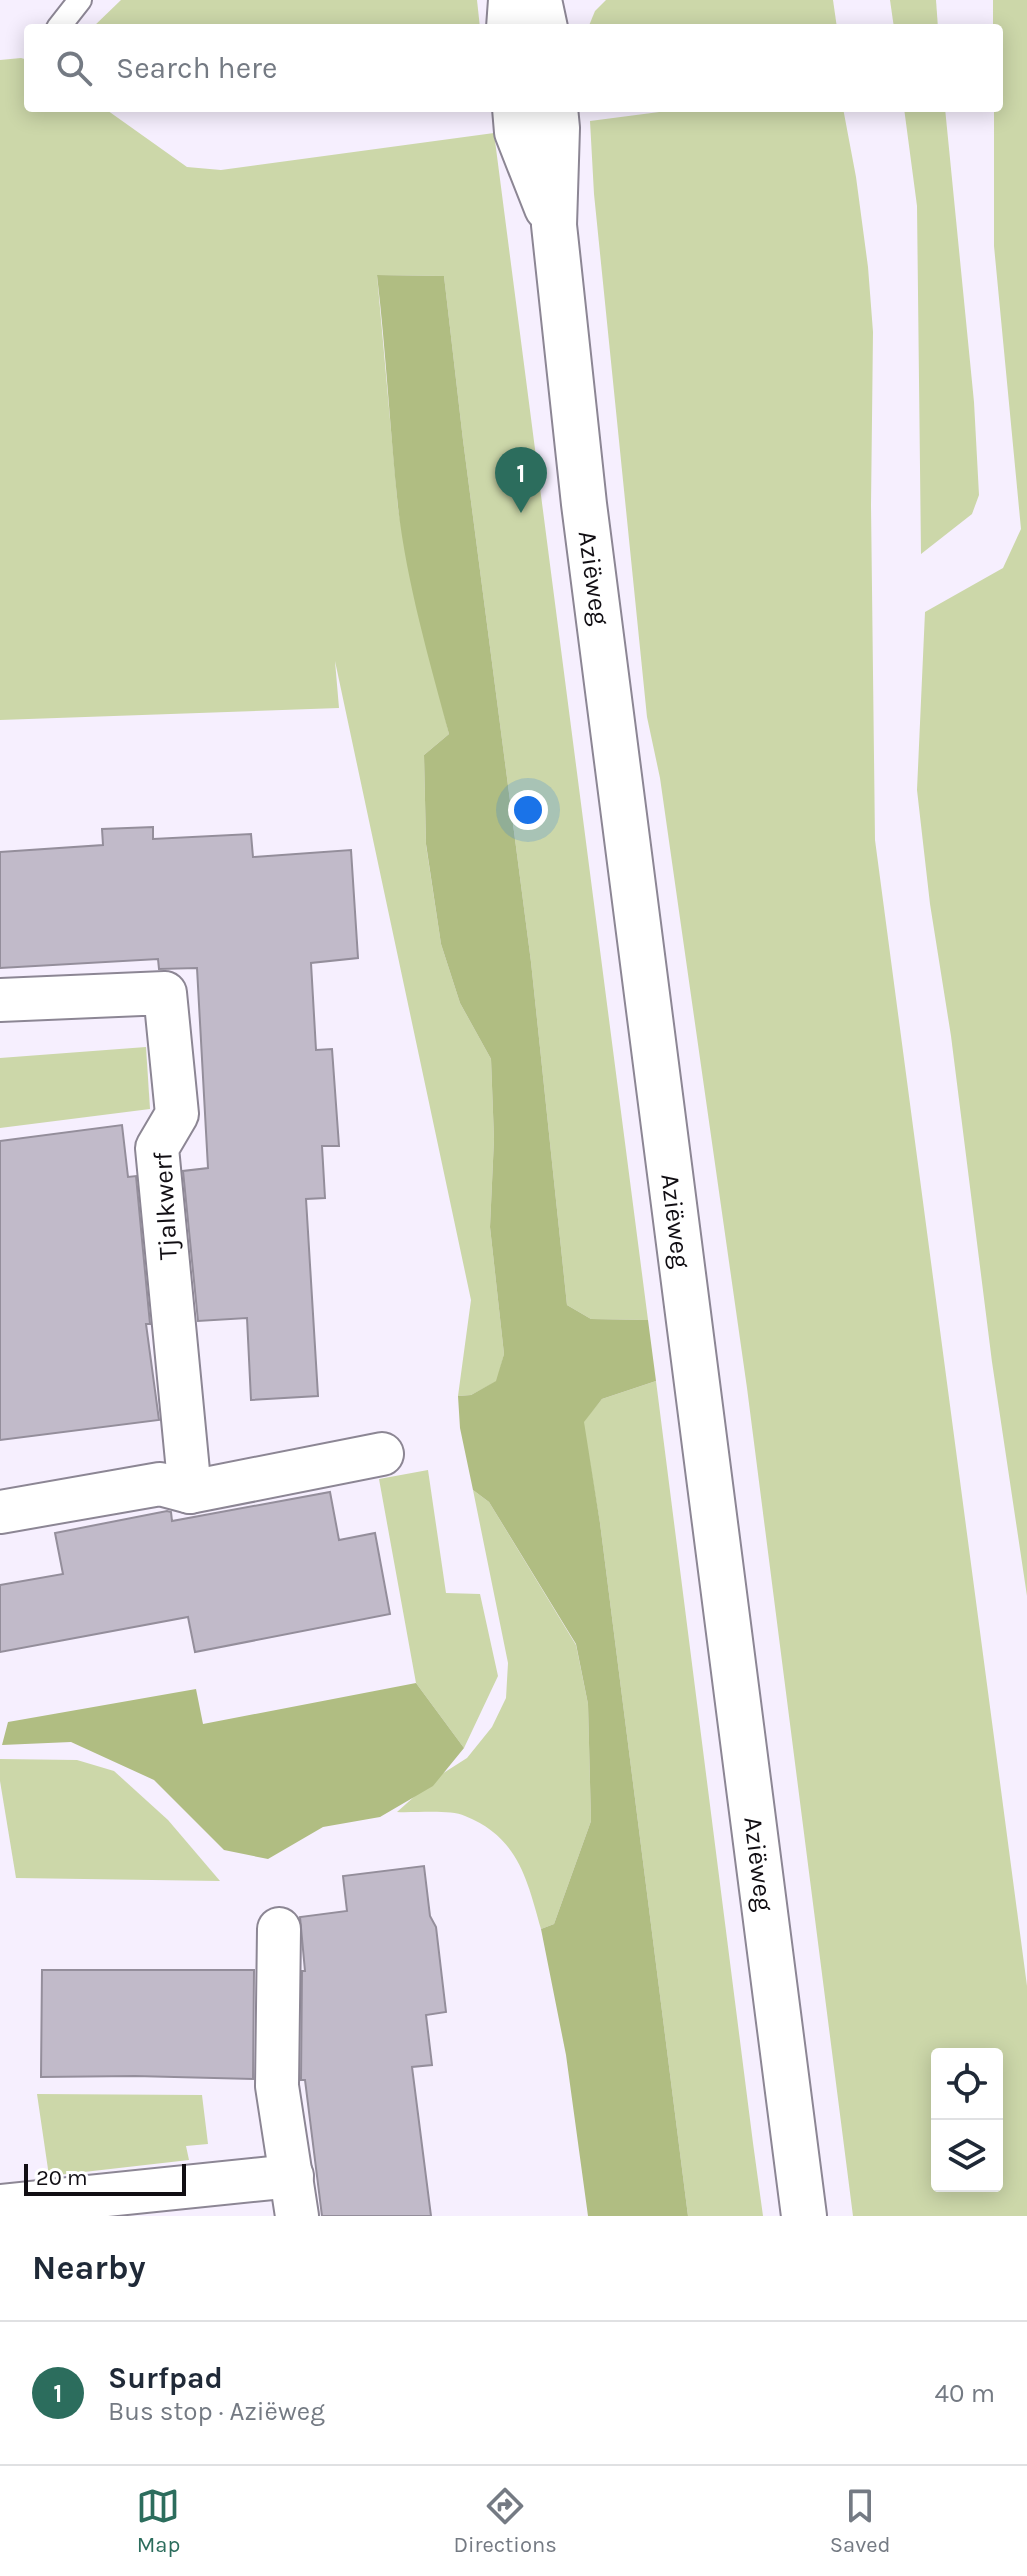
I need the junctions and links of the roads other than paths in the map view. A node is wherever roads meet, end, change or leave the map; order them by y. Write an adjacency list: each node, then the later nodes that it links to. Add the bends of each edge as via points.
1 (80, 0): 4 (lane)
2 (511, 0): 5 (main road)
3 (539, 0): 6 (main road)
4 (61, 24)
5 (509, 24)
6 (544, 24)
7 (536, 119): 15 (main road, Aziëweg, via 554,225 584,504)
8 (0, 1000): 10 (street, Tjalkwerf, via 165,993 177,1114 157,1148)
9 (382, 1454): 10 (street)
10 (190, 1492): 11 (street, via 160,1484)
11 (0, 1512)
12 (279, 1929): 13 (street, via 277,2086)
13 (295, 2196): 14 (street)
14 (0, 2206)
15 (804, 2216)

